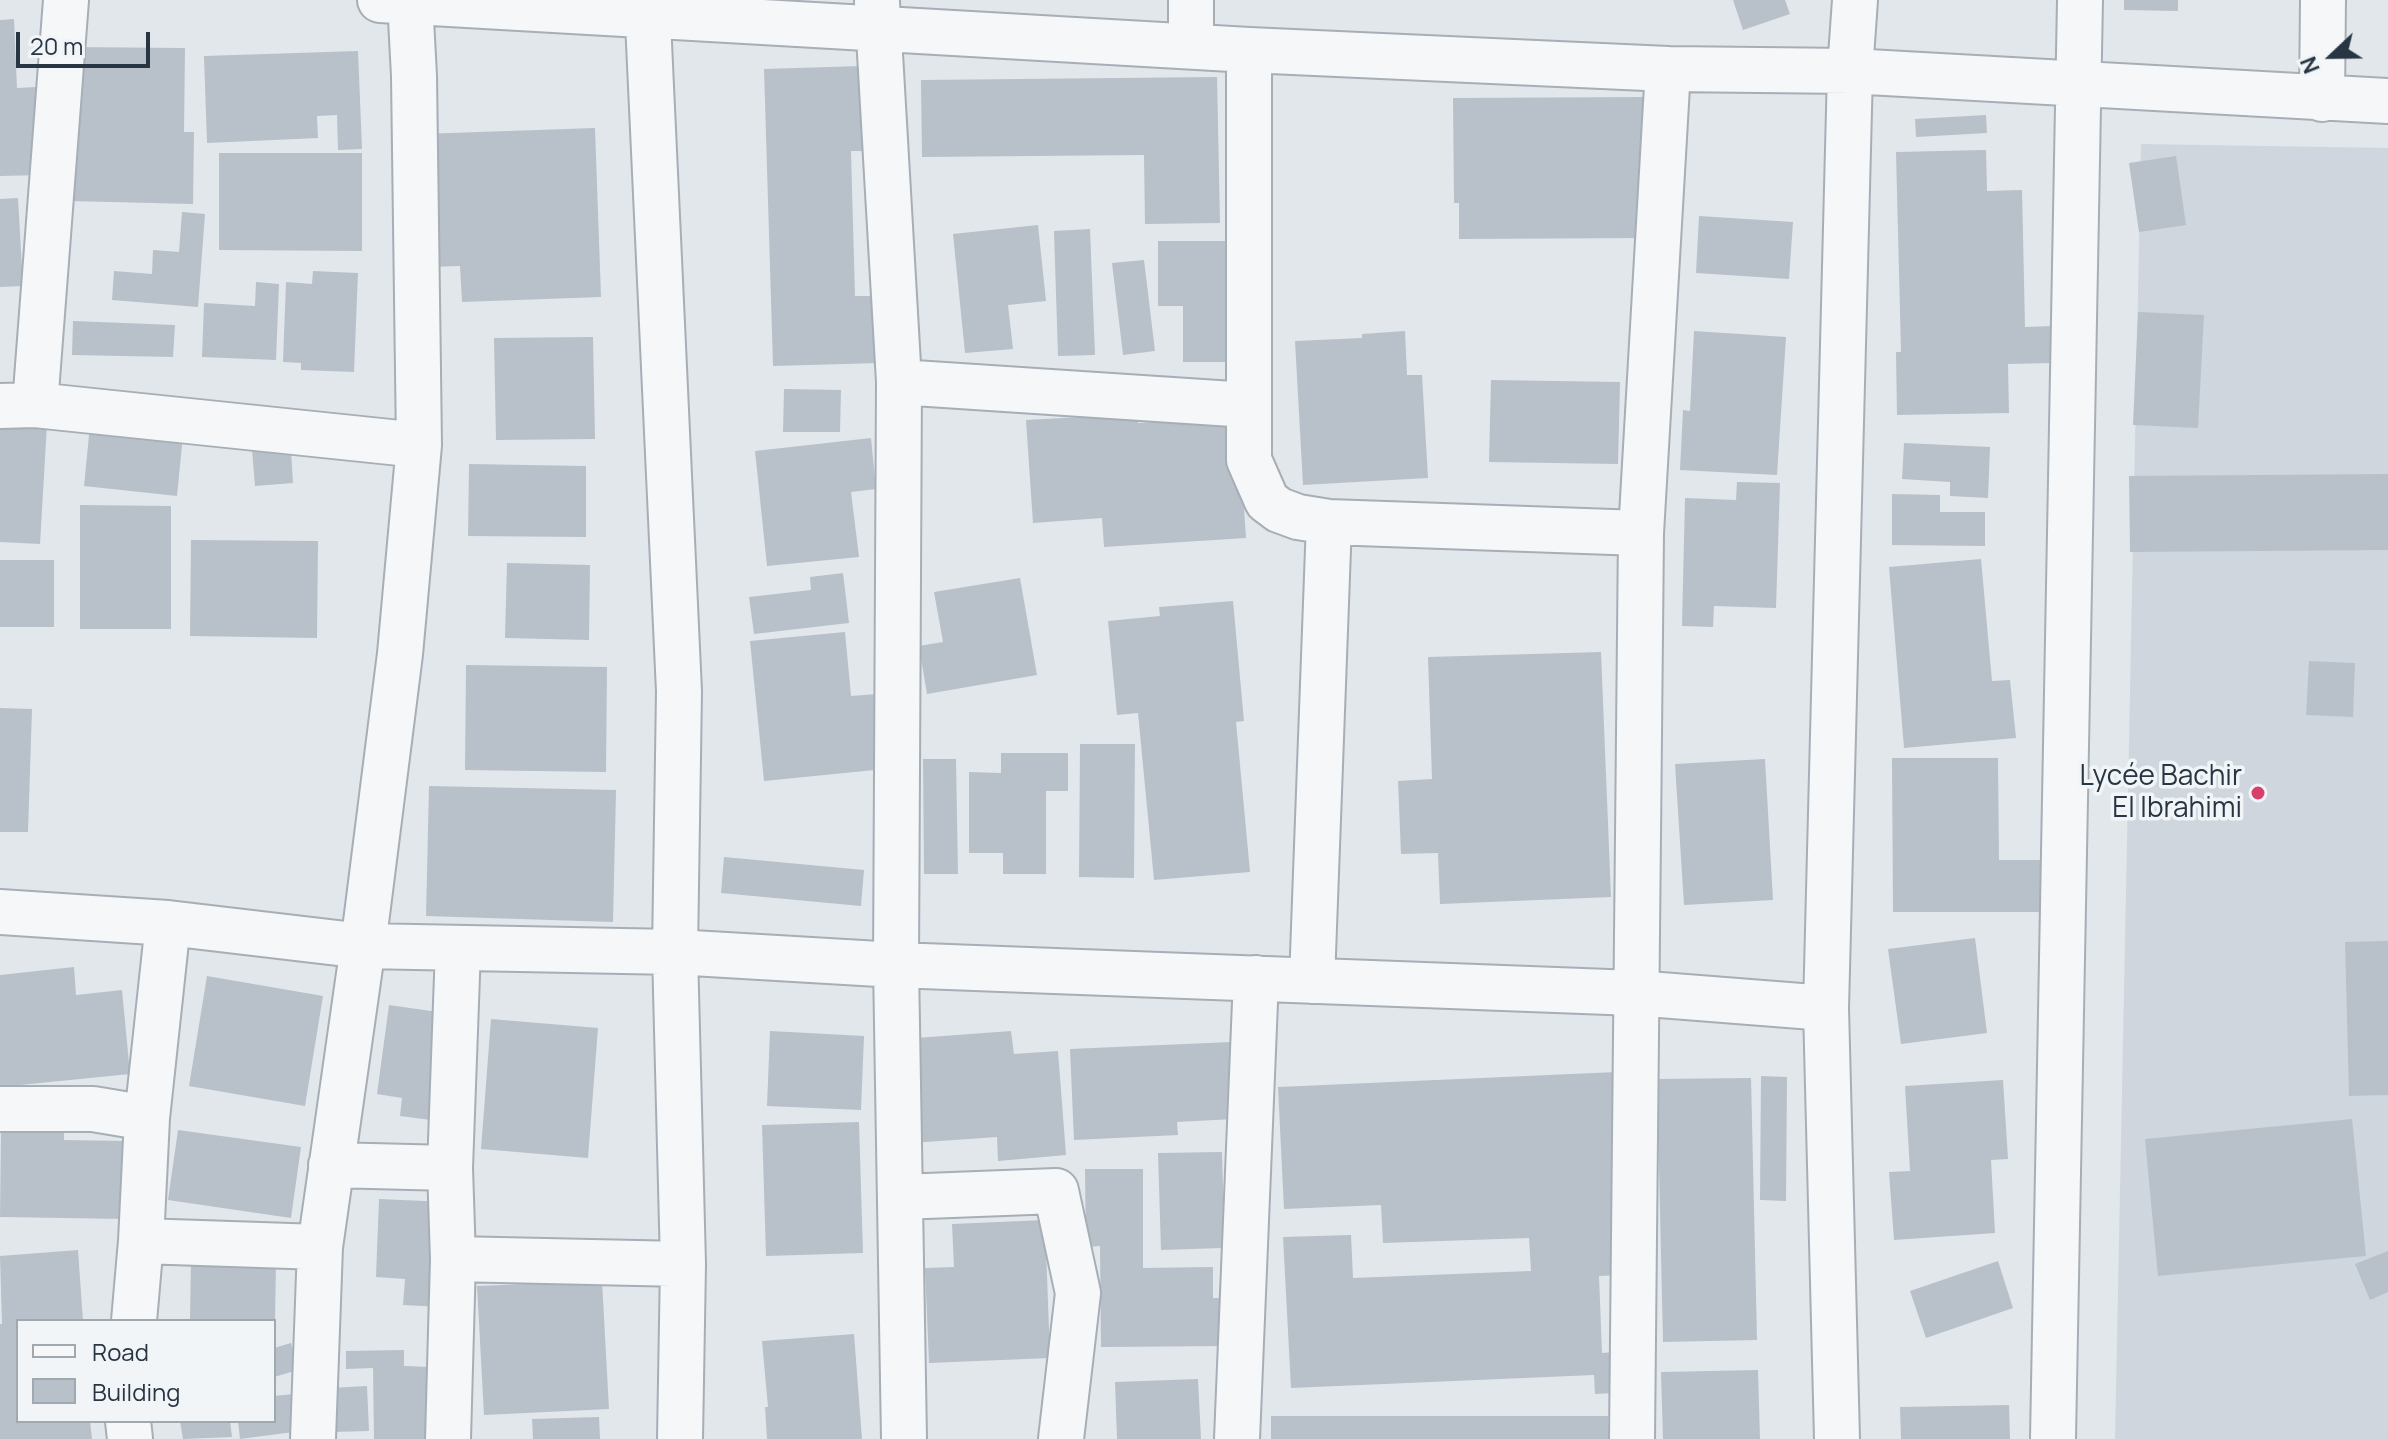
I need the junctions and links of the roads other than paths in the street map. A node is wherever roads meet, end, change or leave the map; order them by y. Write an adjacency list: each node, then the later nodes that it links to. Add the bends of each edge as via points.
1 (66, 0): 18 (street)
2 (1191, 0): 9 (street)
3 (1855, 0): 12 (street)
4 (2080, 0): 13 (street)
5 (2323, 0): 14 (street)
6 (400, 1): 7 (street); 19 (street, via 414,76)
7 (648, 8): 8 (street); 26 (street, via 679,691)
8 (877, 15): 9 (street); 16 (street)
9 (1191, 46): 10 (street)
10 (1249, 50): 11 (street); 17 (street)
11 (1668, 69): 12 (street); 21 (street)
12 (1850, 71): 13 (street); 31 (street)
13 (2077, 84): 14 (street); 50 (street)
14 (2322, 99): 15 (street)
15 (2388, 101)
16 (899, 382): 17 (street); 27 (street)
17 (1248, 405): 20 (street, via 1249,460 1267,501 1298,517)
18 (18, 406): 19 (street)
19 (419, 445): 24 (street, via 400,654)
20 (1329, 522): 21 (street); 29 (street)
21 (1641, 533): 30 (street)
22 (0, 912): 23 (street)
23 (168, 923): 24 (street); 33 (street)
24 (363, 946): 25 (street); 34 (street)
25 (458, 948): 26 (street); 35 (street)
26 (675, 952): 27 (street); 40 (street)
27 (896, 965): 28 (street); 36 (street)
28 (1256, 978): 29 (street); 47 (street)
29 (1312, 981): 30 (street)
30 (1635, 993): 31 (street); 48 (street)
31 (1826, 1008): 49 (street)
32 (0, 1109): 33 (street, via 93,1109)
33 (147, 1118): 37 (street)
34 (331, 1165): 35 (street); 38 (street)
35 (450, 1168): 39 (street)
36 (900, 1197): 45 (street); 46 (street, via 1056,1191 1078,1293)
37 (141, 1241): 38 (street); 41 (street)
38 (320, 1247): 42 (street)
39 (453, 1259): 40 (street); 43 (street)
40 (683, 1264): 44 (street)
41 (134, 1319)
42 (313, 1439)
43 (448, 1439)
44 (680, 1439)
45 (904, 1439)
46 (1061, 1439)
47 (1237, 1439)
48 (1632, 1439)
49 (1837, 1439)
50 (2053, 1439)

